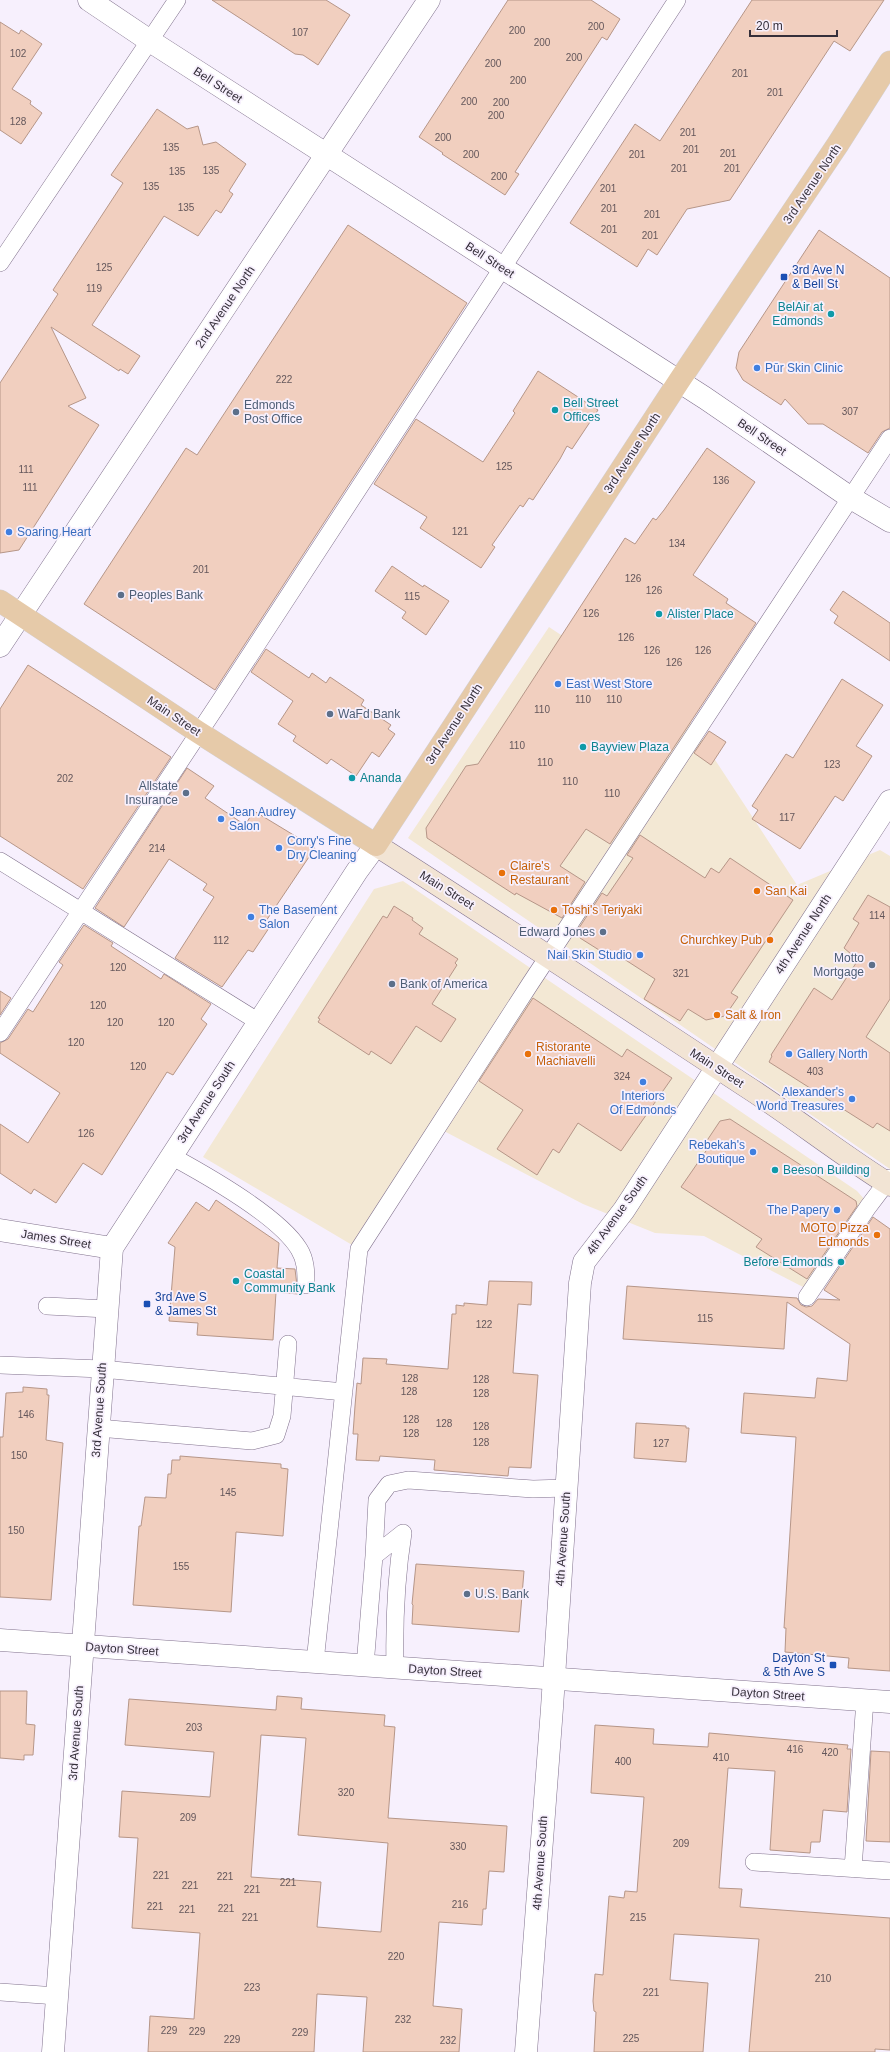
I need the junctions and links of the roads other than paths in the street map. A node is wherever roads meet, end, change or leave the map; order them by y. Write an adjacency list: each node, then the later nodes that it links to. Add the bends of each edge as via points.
1 (90, 0): 5 (street, Bell Street)
2 (177, 0): 5 (lane)
3 (429, 0): 7 (street, 2nd Avenue North)
4 (677, 0): 9 (lane)
5 (150, 41): 7 (street, Bell Street); 8 (lane)
6 (890, 62): 10 (main road, 3rd Avenue North)
7 (326, 154): 9 (street, Bell Street); 15 (street, 2nd Avenue North)
8 (0, 263)
9 (502, 268): 10 (street, Bell Street); 17 (lane)
10 (678, 382): 12 (street, Bell Street); 19 (main road, 3rd Avenue North)
11 (890, 438): 12 (lane)
12 (851, 498): 13 (street, Bell Street); 22 (lane)
13 (890, 521)
14 (0, 601): 15 (main road, Main Street)
15 (20, 614): 16 (street, 2nd Avenue North); 17 (main road, Main Street)
16 (0, 646)
17 (198, 732): 19 (main road, Main Street); 21 (lane)
18 (890, 801): 25 (street, 4th Avenue North)
19 (376, 845): 22 (main road, Main Street, via 493,919); 23 (street, 3rd Avenue South)
20 (0, 860): 21 (lane)
21 (81, 910): 23 (lane); 24 (lane)
22 (548, 958): 25 (main road, Main Street); 38 (lane, via 359,1249)
23 (259, 1022): 26 (street, 3rd Avenue South)
24 (0, 1033)
25 (716, 1068): 27 (main road, Main Street); 40 (street, 4th Avenue South, via 624,1210 584,1262 580,1283)
26 (172, 1156): 29 (street, 3rd Avenue South); 30 (lane, via 285,1230 300,1250 306,1267)
27 (889, 1182): 31 (lane, via 868,1207)
28 (0, 1230): 29 (street, James Street)
29 (112, 1248): 33 (street, 3rd Avenue South)
30 (306, 1284)
31 (807, 1297)
32 (47, 1306): 33 (lane)
33 (107, 1309): 36 (street, 3rd Avenue South)
34 (288, 1344): 37 (lane)
35 (0, 1365): 36 (lane)
36 (102, 1370): 37 (lane); 39 (street, 3rd Avenue South)
37 (285, 1387): 38 (lane); 39 (lane, via 282,1416 276,1435 252,1441)
38 (344, 1392): 44 (lane)
39 (98, 1428): 43 (street, 3rd Avenue South)
40 (566, 1488): 41 (lane, via 533,1489 408,1480 389,1484 377,1500); 47 (street, 4th Avenue South)
41 (374, 1556): 45 (lane); 46 (lane, via 403,1533 394,1630)
42 (0, 1640): 43 (street, Dayton Street)
43 (82, 1646): 44 (street, Dayton Street); 54 (street, 3rd Avenue South)
44 (315, 1662): 45 (street, Dayton Street)
45 (364, 1666): 46 (street, Dayton Street)
46 (395, 1668): 47 (street, Dayton Street)
47 (554, 1679): 48 (street, Dayton Street); 56 (street, 4th Avenue South)
48 (865, 1700): 49 (street, Dayton Street); 51 (lane)
49 (890, 1702)
50 (754, 1862): 51 (lane)
51 (853, 1869): 52 (lane)
52 (890, 1872)
53 (0, 1992): 54 (lane)
54 (57, 1996): 55 (street, 3rd Avenue South)
55 (53, 2052)
56 (526, 2052)

